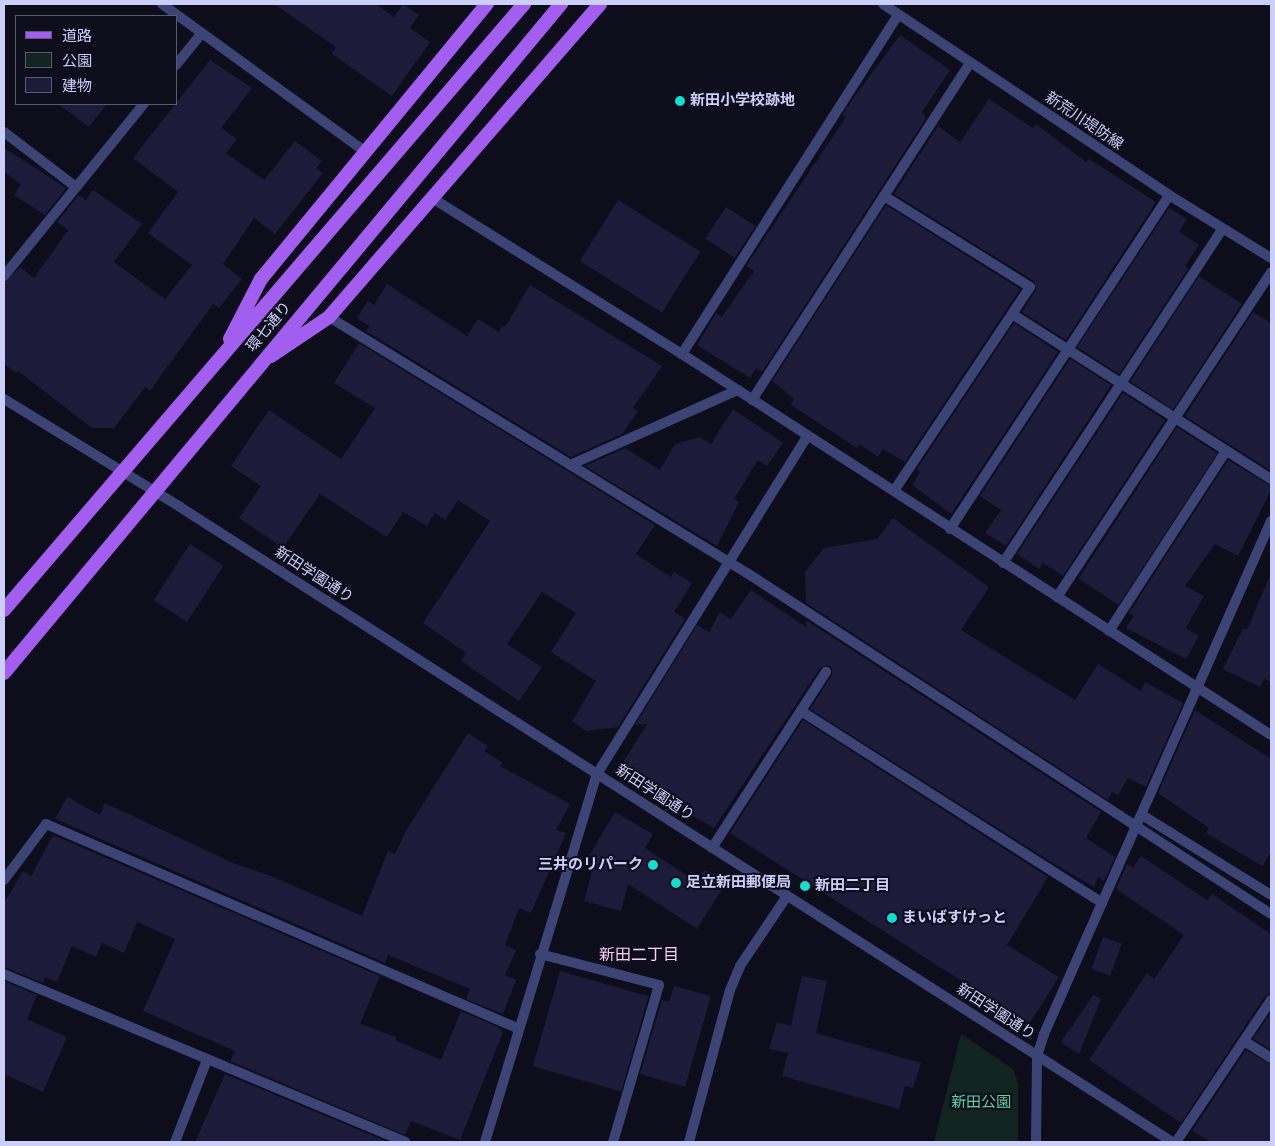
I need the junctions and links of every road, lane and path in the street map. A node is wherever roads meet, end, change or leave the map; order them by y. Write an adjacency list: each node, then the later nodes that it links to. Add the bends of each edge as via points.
1 (162, 4): 7 (street)
2 (487, 4): 15 (main road)
3 (524, 4): 27 (main road, 環七通り)
4 (561, 4): 29 (main road, 環七通り)
5 (600, 4): 19 (main road)
6 (882, 4): 8 (street, 新荒川堤防線)
7 (177, 15)
8 (898, 15): 12 (street, 新荒川堤防線); 28 (street)
9 (178, 16): 10 (street)
10 (202, 33): 11 (street); 15 (street)
11 (178, 63)
12 (970, 64): 17 (street, 新荒川堤防線); 18 (street)
13 (143, 105): 16 (street)
14 (4, 132): 16 (street)
15 (366, 152): 27 (main road, via 260,279)
16 (76, 187): 23 (street)
17 (1169, 195): 20 (street, 新荒川堤防線); 26 (street)
18 (884, 196): 24 (street, via 1030,287); 33 (street)
19 (432, 198): 25 (main road); 28 (street)
20 (1222, 228): 21 (street, 新荒川堤防線); 30 (street)
21 (1271, 258)
22 (1271, 272): 34 (street)
23 (4, 276)
24 (1012, 314): 26 (street); 41 (street)
25 (329, 317): 29 (main road); 37 (street)
26 (1067, 349): 30 (street); 43 (street)
27 (225, 351): 38 (main road, 環七通り)
28 (682, 354): 31 (street)
29 (262, 362): 40 (main road, 環七通り)
30 (1121, 383): 34 (street); 45 (street)
31 (738, 390): 33 (street); 37 (street)
32 (4, 399): 38 (street, 新田学園通り)
33 (752, 400): 35 (street)
34 (1177, 419): 36 (street); 46 (street)
35 (807, 436): 41 (street); 44 (street)
36 (1226, 450): 39 (street); 48 (street)
37 (570, 465): 44 (street)
38 (122, 470): 40 (street, 新田学園通り); 47 (main road, 環七通り)
39 (1271, 479)
40 (154, 491): 50 (main road, 環七通り); 54 (street, 新田学園通り)
41 (894, 491): 43 (street)
42 (1271, 521): 51 (street)
43 (950, 529): 45 (street)
44 (727, 561): 54 (street); 56 (street)
45 (1003, 563): 46 (street)
46 (1057, 597): 48 (street)
47 (4, 610)
48 (1109, 631): 51 (street)
49 (826, 672): 52 (street)
50 (4, 673)
51 (1198, 686): 53 (street); 55 (street)
52 (801, 710): 57 (street); 61 (street)
53 (1271, 735)
54 (597, 774): 57 (street, 新田学園通り); 63 (street)
55 (1142, 814): 56 (street); 59 (street)
56 (1136, 828): 61 (street); 62 (street)
57 (712, 848): 60 (street, 新田学園通り)
58 (4, 880): 66 (street, via 46,824)
59 (1271, 895)
60 (787, 896): 68 (street, 新田学園通り); 75 (street, via 740,966 730,990)
61 (1102, 903): 68 (street)
62 (1271, 914)
63 (540, 954): 66 (street); 74 (street, via 659,985)
64 (4, 974): 70 (street)
65 (1271, 1000): 67 (street)
66 (517, 1028): 73 (street)
67 (1244, 1041): 69 (street); 78 (street)
68 (1037, 1056): 76 (street); 77 (street, 新田学園通り)
69 (1271, 1058)
70 (207, 1060): 71 (street); 72 (street)
71 (175, 1142)
72 (405, 1142)
73 (485, 1142)
74 (613, 1142)
75 (689, 1142)
76 (1036, 1142)
77 (1172, 1142)
78 (1176, 1142)

